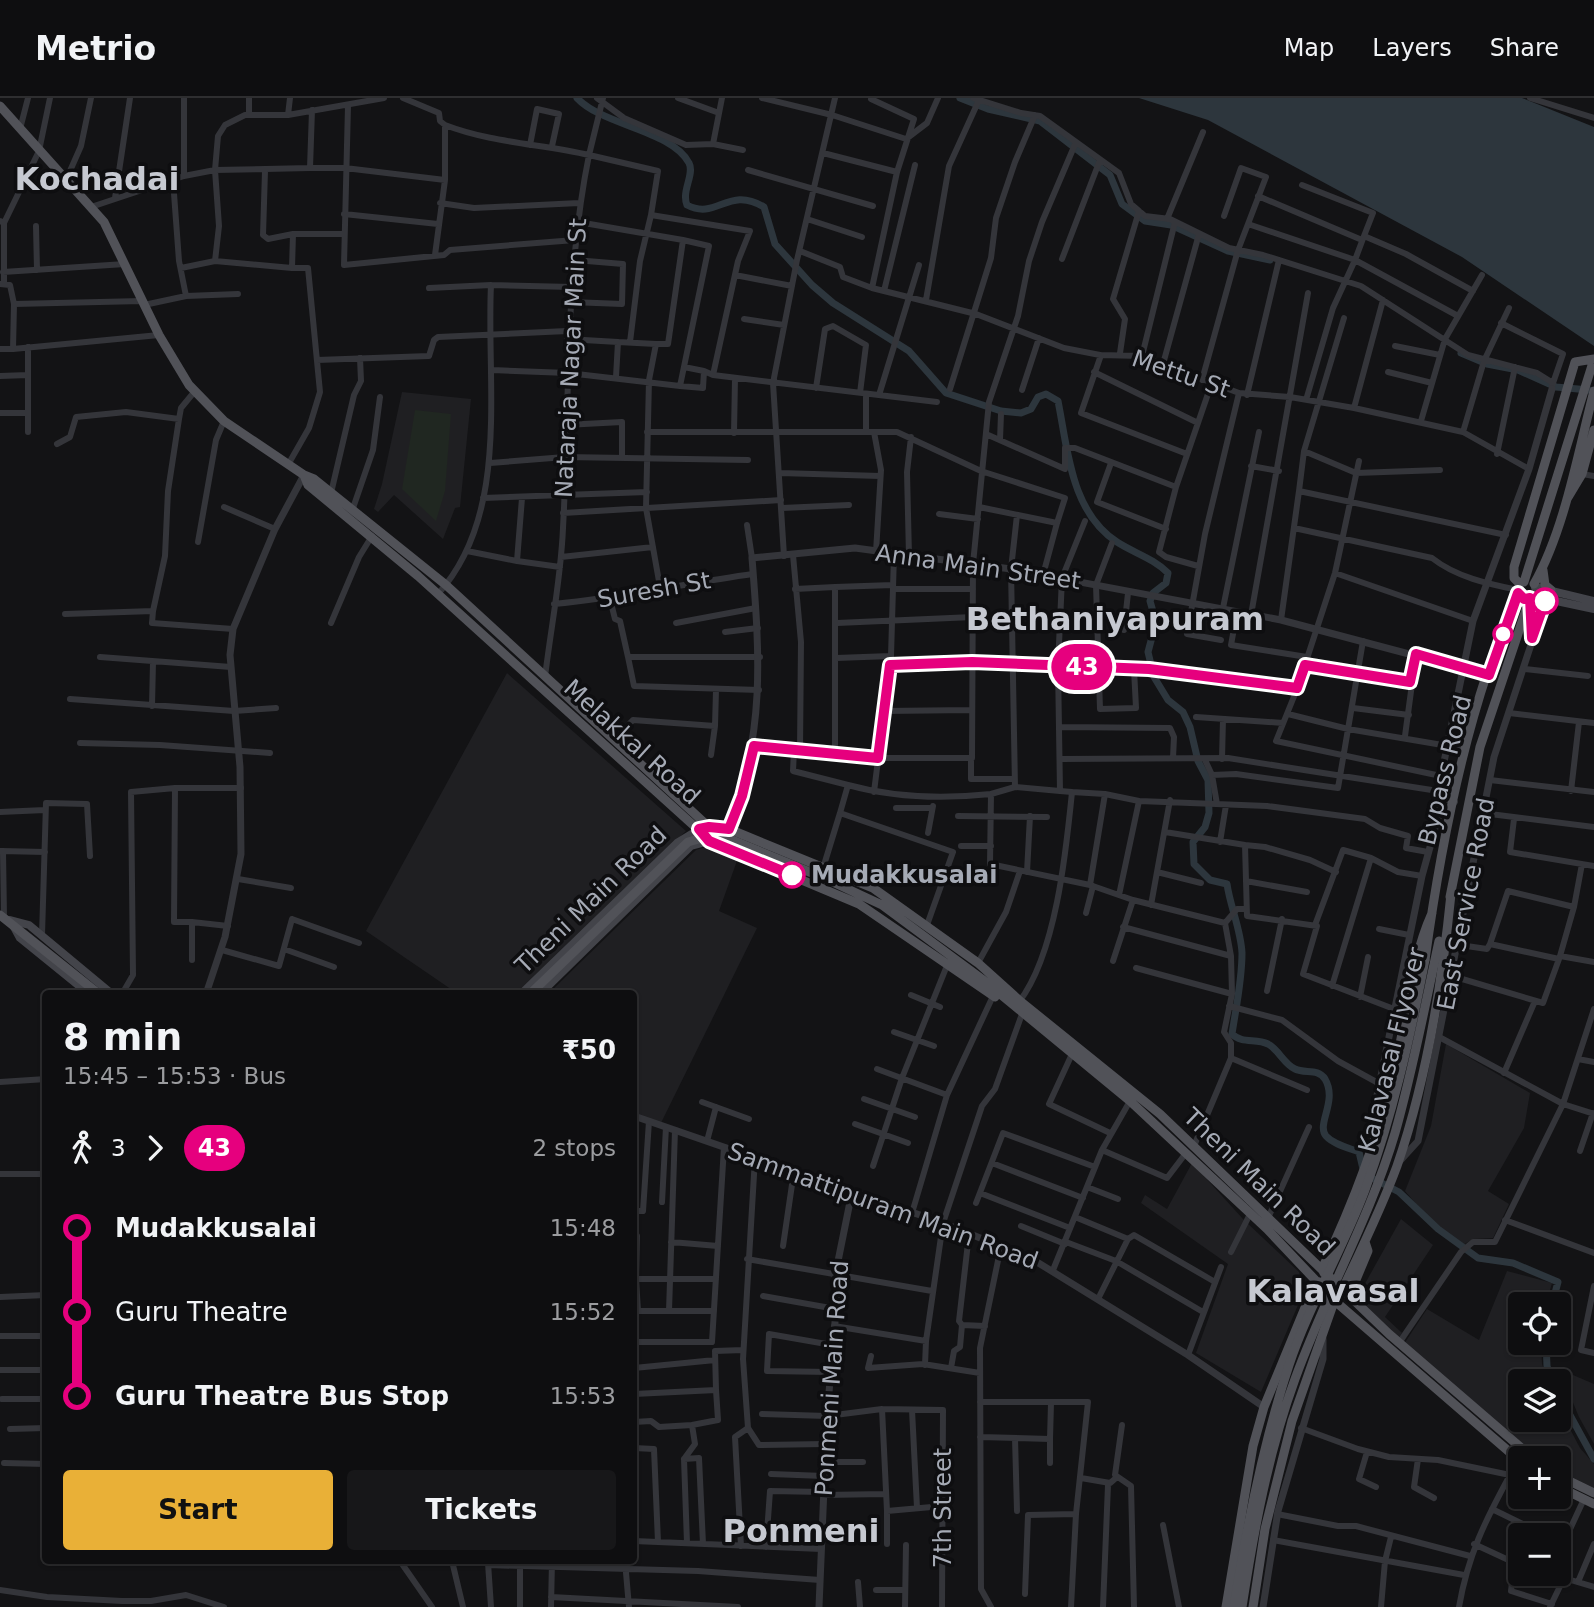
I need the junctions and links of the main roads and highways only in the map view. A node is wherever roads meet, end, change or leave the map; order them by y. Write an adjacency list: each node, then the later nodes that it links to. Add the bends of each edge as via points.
1 (0, 106): 5 (main road, Melakkal Road, via 104,222 159,335 195,391 224,421)
2 (1593, 363): 3 (main road, Bypass Road); 8 (main road, via 1575,362 1563,395 1545,473 1514,567 1514,578)
3 (1590, 391): 6 (main road, Bypass Road); 8 (main road, Bypass Road)
4 (1594, 430): 6 (main road, via 1582,474)
5 (304, 475): 13 (main road, Melakkal Road, via 309,485); 13 (main road, Melakkal Road, via 446,585)
6 (1564, 503): 7 (main road, Bypass Road)
7 (1544, 565): 8 (main road, Bypass Road); 9 (main road)
8 (1527, 591): 9 (main road); 12 (main road); 15 (main road, Bypass Road, via 1489,675 1466,749); 17 (main road, Bypass Road, via 1480,747 1451,894)
9 (1548, 594): 10 (main road); 11 (main road)
10 (1594, 601)
11 (1594, 609)
12 (1532, 638)
13 (704, 828): 14 (main road, Melakkal Road); 22 (main road, Theni Main Road, via 677,844); 25 (main road, Theni Main Road, via 729,829 873,888 978,962)
14 (709, 841): 24 (main road, Theni Main Road, via 691,846); 25 (main road, Theni Main Road, via 859,904 993,996)
15 (1432, 913): 18 (main road, Bypass Road); 26 (main road, via 1416,959 1394,1070 1374,1139)
16 (5, 917): 19 (main road, via 20,939); 20 (main road); 21 (main road, via 29,925)
17 (1447, 942): 32 (main road, via 1420,1083 1395,1170); 45 (main road, Kalavasal Flyover, bridge, via 1395,1134 1308,1344 1281,1423 1264,1485)
18 (1425, 960): 44 (main road, Kalavasal Flyover, bridge, via 1407,1050 1369,1178 1290,1362 1274,1415 1258,1471)
19 (84, 990)
20 (94, 990)
21 (107, 990)
22 (525, 990)
23 (534, 990): 25 (main road, Theni Main Road, bridge, via 688,842 709,836 725,837 881,905)
24 (544, 990)
25 (1016, 1004): 27 (main road, Theni Main Road, via 1077,1043); 28 (main road, Theni Main Road, via 1130,1101)
26 (1333, 1245): 27 (main road); 29 (main road)
27 (1309, 1255): 29 (main road, Theni Main Road)
28 (1302, 1267): 30 (main road, Theni Main Road); 36 (main road, via 1309,1287 1292,1327)
29 (1322, 1269): 31 (main road); 32 (main road, Theni Main Road)
30 (1316, 1281): 31 (main road); 33 (main road, Theni Main Road); 36 (main road)
31 (1329, 1284): 32 (main road); 33 (main road)
32 (1346, 1291): 37 (main road, Theni Main Road)
33 (1336, 1302): 34 (main road, Theni Main Road); 35 (main road)
34 (1351, 1315): 35 (main road); 38 (main road, Theni Main Road)
35 (1328, 1321): 46 (main road, via 1292,1421 1265,1528)
36 (1293, 1339): 43 (main road, via 1264,1407 1245,1485)
37 (1519, 1446)
38 (1508, 1453)
39 (1571, 1482): 41 (main road)
40 (1571, 1492): 42 (main road)
41 (1594, 1493)
42 (1594, 1504)
43 (1226, 1607)
44 (1234, 1607)
45 (1242, 1607)
46 (1253, 1607)

